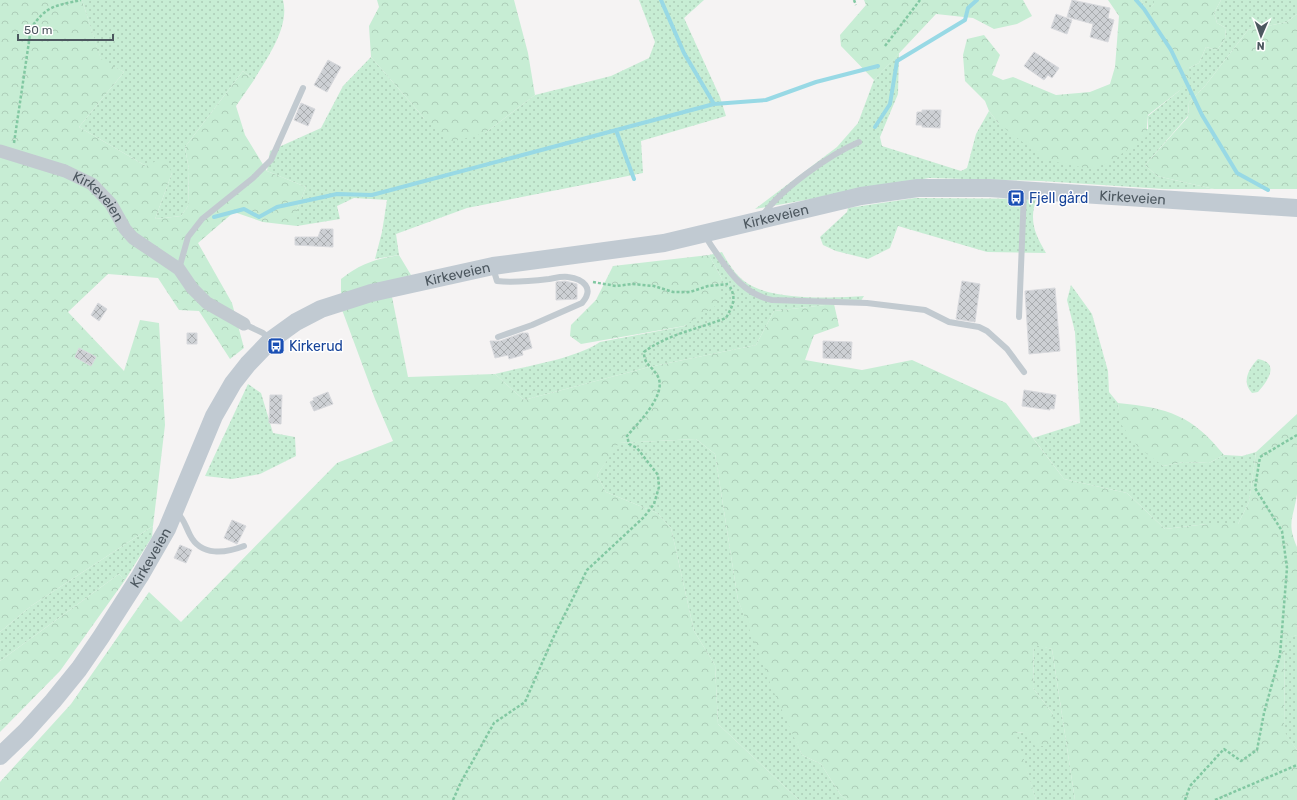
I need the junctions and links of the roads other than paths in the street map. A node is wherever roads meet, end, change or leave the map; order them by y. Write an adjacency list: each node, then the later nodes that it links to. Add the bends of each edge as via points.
1 (303, 88): 9 (lane, via 271,160 202,219 188,237)
2 (859, 142): 6 (lane, via 826,161 778,197)
3 (6, 153): 9 (street, Kirkeveien, via 65,171 92,184 111,204 133,238)
4 (1024, 191): 5 (main road, Kirkeveien); 6 (main road, Kirkeveien, via 940,187 897,190); 10 (lane)
5 (1297, 208)
6 (758, 221): 7 (main road, Kirkeveien)
7 (705, 234): 8 (main road, Kirkeveien, via 664,243); 14 (lane, via 732,276 760,297 772,300 867,303 926,310 949,322 988,331)
8 (492, 266): 12 (lane, via 497,281 567,277 582,281 588,292 582,303); 13 (main road, Kirkeveien, via 333,304 308,314)
9 (179, 269): 11 (street, Kirkeveien, via 192,288 207,302)
10 (1019, 317)
11 (244, 324): 13 (lane, Kirkeveien)
12 (498, 337)
13 (271, 340): 15 (main road, Kirkeveien, via 233,383 214,416)
14 (1024, 372)
15 (175, 510): 16 (lane, via 184,519 190,535 201,547 214,552 232,551); 17 (main road, Kirkeveien, via 155,552 102,637 54,701)
16 (244, 546)
17 (0, 756)

